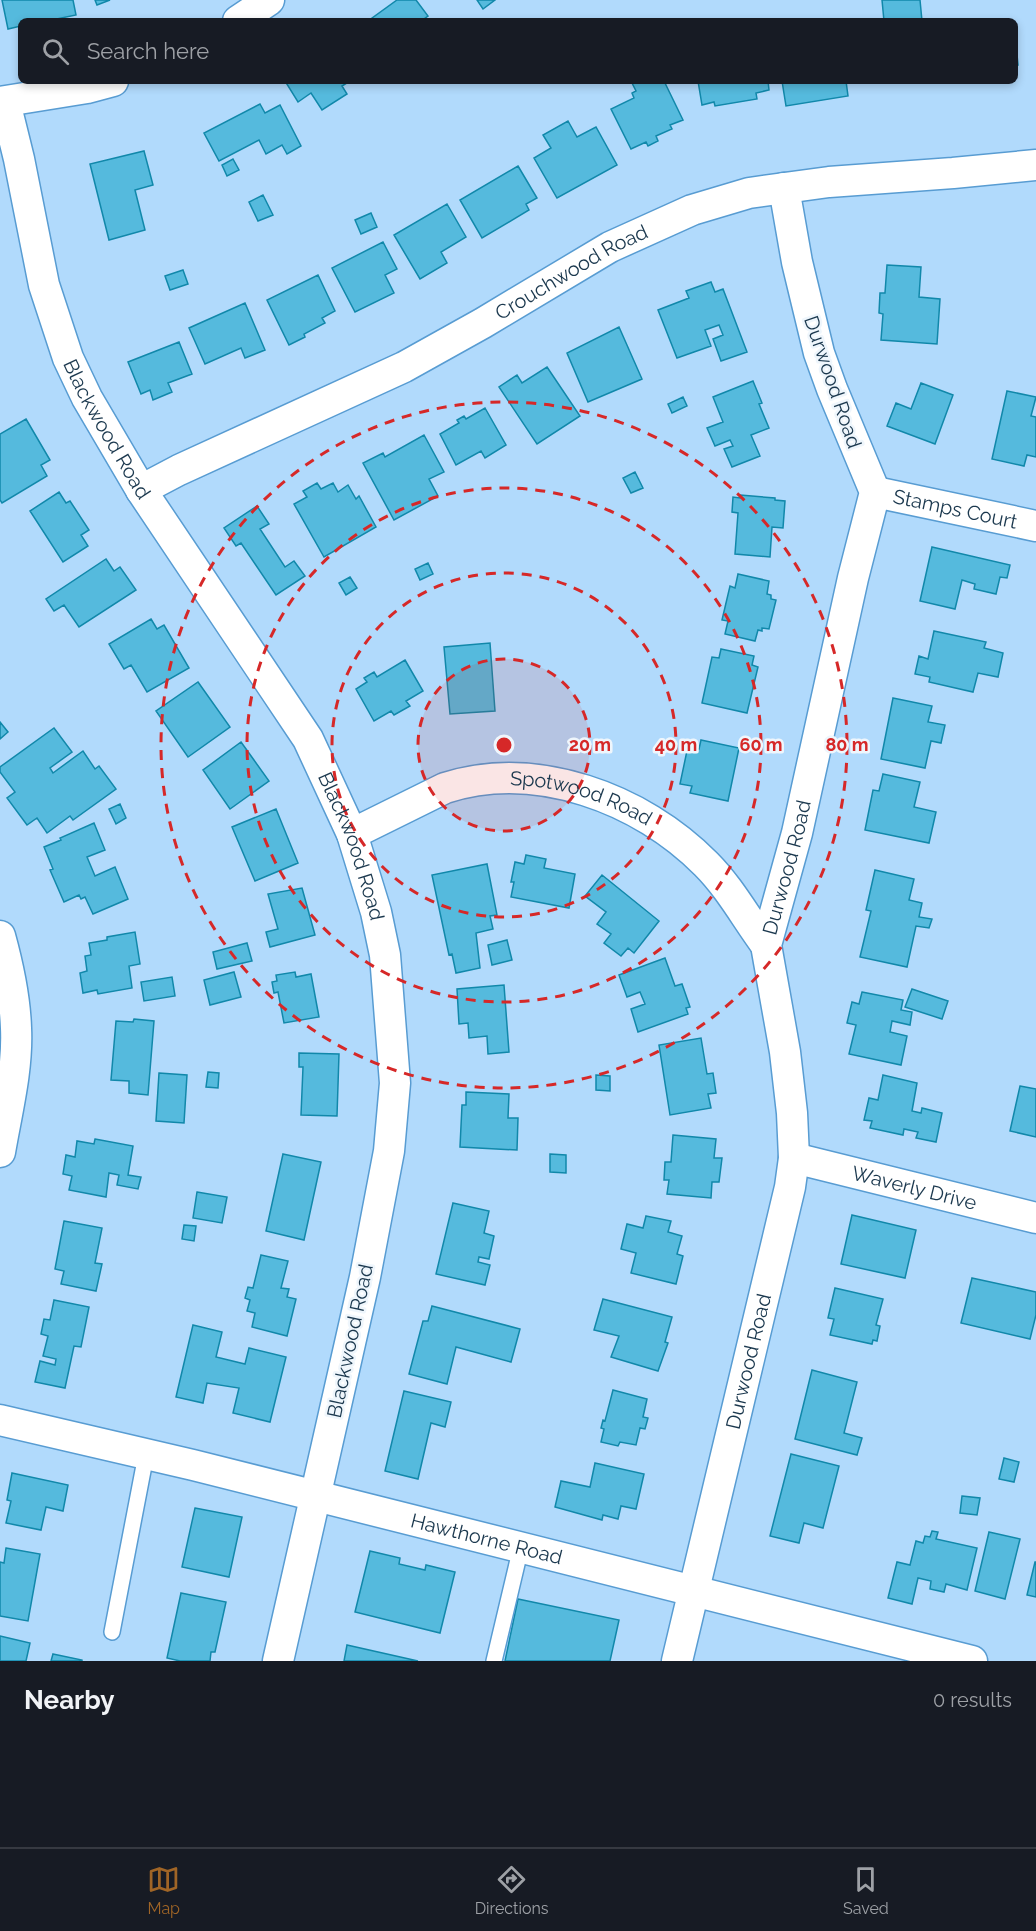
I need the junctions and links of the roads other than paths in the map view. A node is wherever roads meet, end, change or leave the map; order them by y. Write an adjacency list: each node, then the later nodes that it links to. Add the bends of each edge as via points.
1 (269, 0): 2 (street)
2 (242, 18)
3 (100, 84): 4 (street)
4 (3, 102): 7 (street, Blackwood Road, via 19,159 49,306 87,398)
5 (1036, 165): 6 (street, Crouchwood Road)
6 (784, 188): 7 (street, Crouchwood Road, via 722,199 660,222 405,366); 8 (street, Durwood Road, via 819,352)
7 (141, 490): 10 (street, Blackwood Road, via 308,739)
8 (875, 492): 9 (street, Stamps Court); 12 (street, Durwood Road, via 797,832)
9 (1036, 526)
10 (352, 834): 12 (street, Spotwood Road, via 459,784 523,779 569,786 626,807 685,844 730,893); 18 (street, Blackwood Road, via 385,955 394,1058 393,1116 365,1277)
11 (0, 936): 13 (street, via 16,1028 12,1085)
12 (766, 945): 14 (street, Durwood Road, via 785,1053)
13 (0, 1152)
14 (794, 1158): 15 (street, Waverly Drive); 20 (street, Durwood Road)
15 (1036, 1218)
16 (0, 1420): 17 (street, Hawthorne Road)
17 (146, 1455): 18 (street, Hawthorne Road); 21 (lane)
18 (315, 1496): 19 (street, Hawthorne Road); 22 (street, Blackwood Road)
19 (520, 1547): 20 (street, Hawthorne Road); 23 (lane)
20 (694, 1590): 24 (street, Durwood Road); 25 (street, Hawthorne Road)
21 (112, 1632)
22 (278, 1661)
23 (494, 1661)
24 (677, 1661)
25 (972, 1661)

